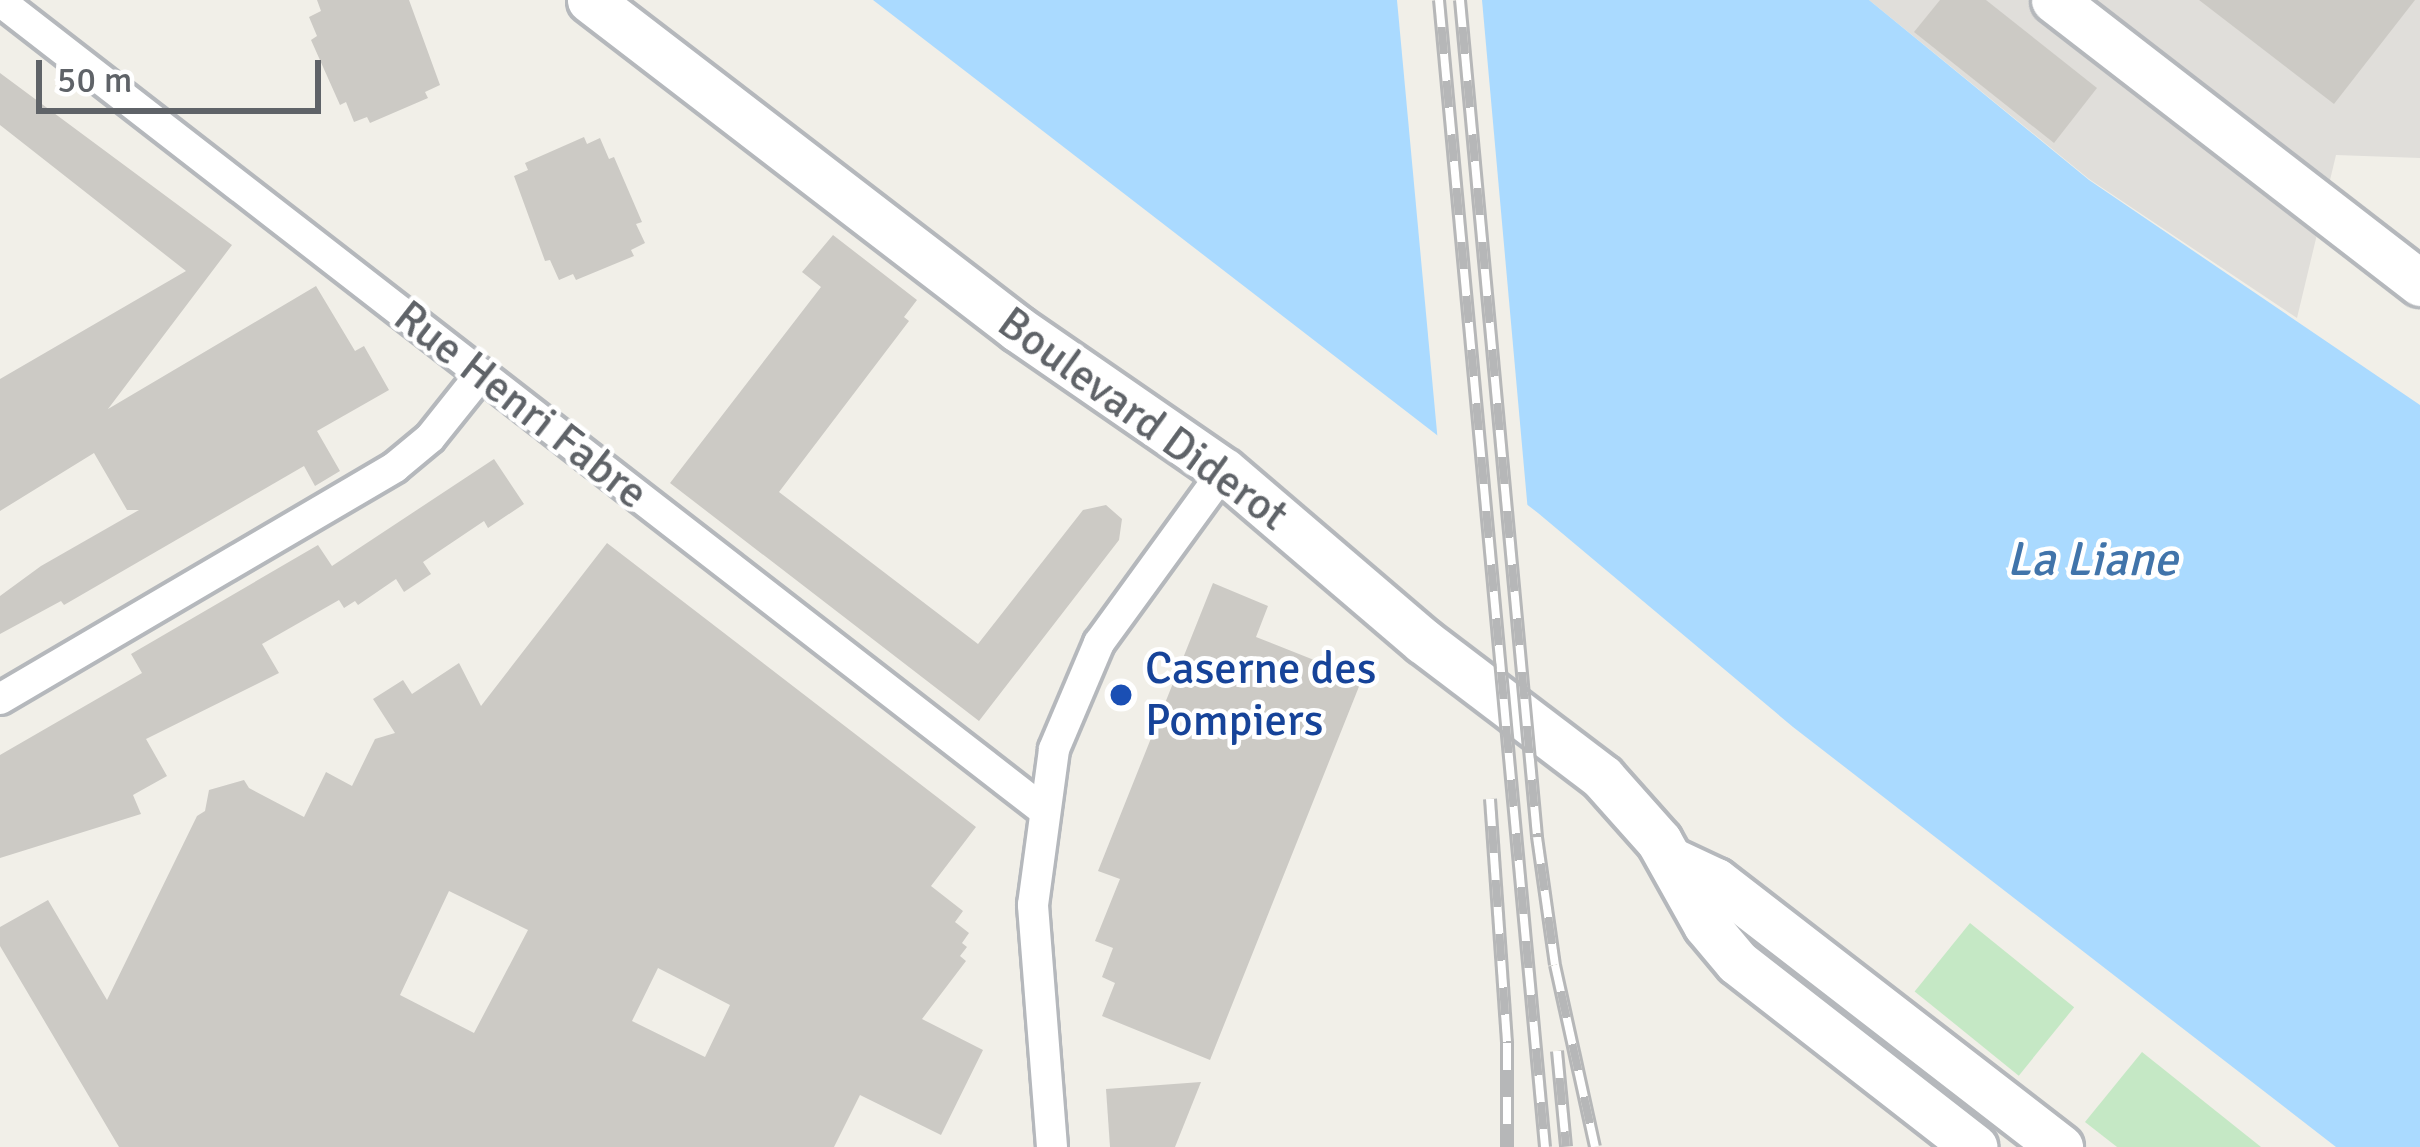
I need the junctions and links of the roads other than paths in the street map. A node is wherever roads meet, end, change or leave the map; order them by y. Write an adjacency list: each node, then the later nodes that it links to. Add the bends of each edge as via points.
1 (590, 0): 6 (street, Boulevard Diderot, via 999,314)
2 (2054, 0): 4 (street)
3 (0, 2): 5 (street, Rue Henri Fabre)
4 (2412, 262)
5 (481, 374): 7 (street, via 430,438 383,475); 8 (street, Rue Henri Fabre)
6 (1224, 471): 8 (street, via 1084,669); 9 (street, Boulevard Diderot, via 1424,641 1602,777)
7 (0, 699)
8 (1042, 808): 10 (street, via 1033,905)
9 (1673, 861): 11 (street, Boulevard Diderot, via 1706,925 1737,962); 12 (street, Boulevard Diderot, via 1716,880)
10 (1052, 1147)
11 (1975, 1147)
12 (2060, 1147)

